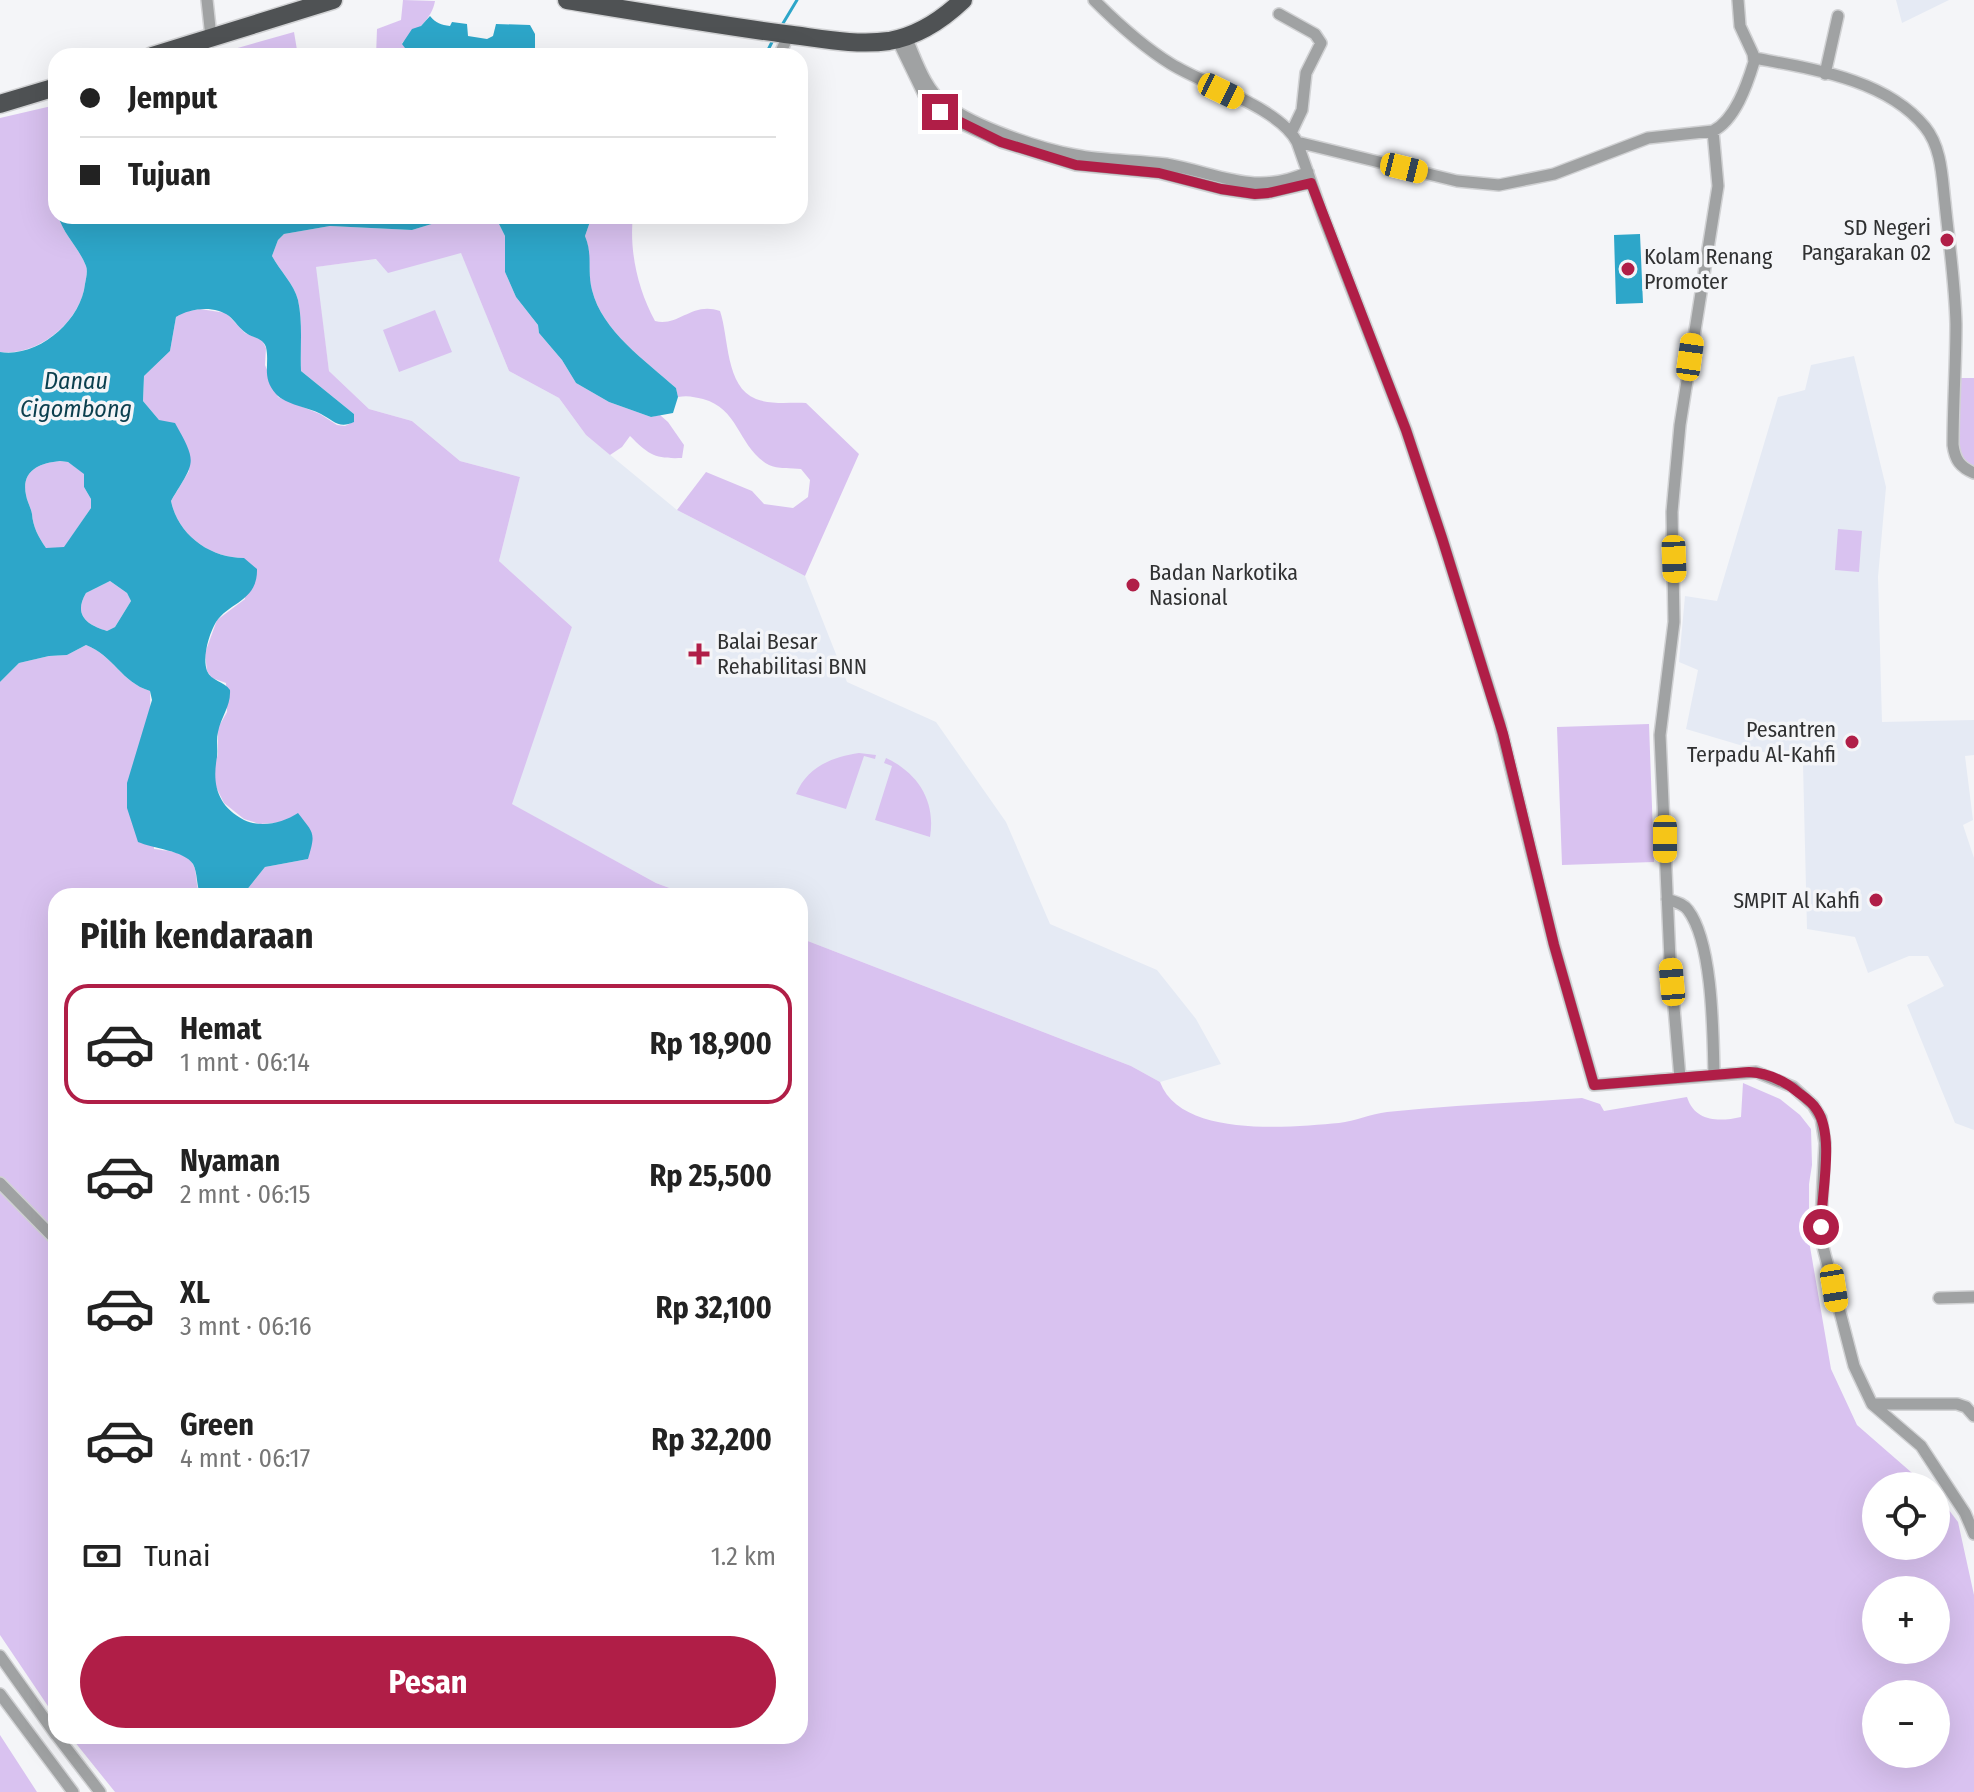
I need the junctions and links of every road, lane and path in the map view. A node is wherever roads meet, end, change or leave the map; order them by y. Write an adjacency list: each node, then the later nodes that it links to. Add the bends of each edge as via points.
1 (207, 0): 10 (street)
2 (333, 0): 10 (highway)
3 (567, 0): 9 (highway)
4 (963, 0): 11 (highway, via 935,23)
5 (1094, 0): 19 (street, via 1171,65 1262,110)
6 (1738, 0): 14 (street, via 1742,34)
7 (1279, 14): 19 (street, via 1321,43 1306,73)
8 (1838, 16): 15 (street)
9 (787, 34): 11 (highway, via 864,43); 13 (street)
10 (211, 37): 12 (highway)
11 (902, 38): 20 (street, via 935,95 1004,133 1078,156 1223,180 1255,184)
12 (177, 48)
13 (782, 48)
14 (1754, 58): 15 (street); 18 (street, via 1731,116)
15 (1825, 74): 21 (street, via 1886,95 1933,139 1954,280 1953,445 1959,464)
16 (48, 89): 17 (highway)
17 (0, 104)
18 (1713, 131): 19 (street, via 1648,138 1554,174 1499,185 1457,181); 22 (street, via 1718,186 1683,402 1673,500 1674,622 1660,735)
19 (1295, 136): 20 (street)
20 (1310, 178): 24 (street, via 1442,538 1503,734 1594,1085)
21 (1974, 473)
22 (1667, 899): 23 (street, via 1685,906 1700,931); 24 (street)
23 (1714, 1075): 24 (street); 29 (street, via 1770,1076 1793,1087 1818,1111 1825,1143 1822,1243 1847,1348)
24 (1680, 1078)
25 (0, 1183): 26 (street)
26 (48, 1232)
27 (1974, 1297): 28 (street)
28 (1939, 1298)
29 (1872, 1404): 30 (street, via 1957,1404); 31 (street, via 1921,1446)
30 (1974, 1416)
31 (1974, 1534)
32 (0, 1656): 34 (street)
33 (0, 1694): 36 (street)
34 (48, 1725)
35 (62, 1744): 37 (street)
36 (73, 1792)
37 (100, 1792)

